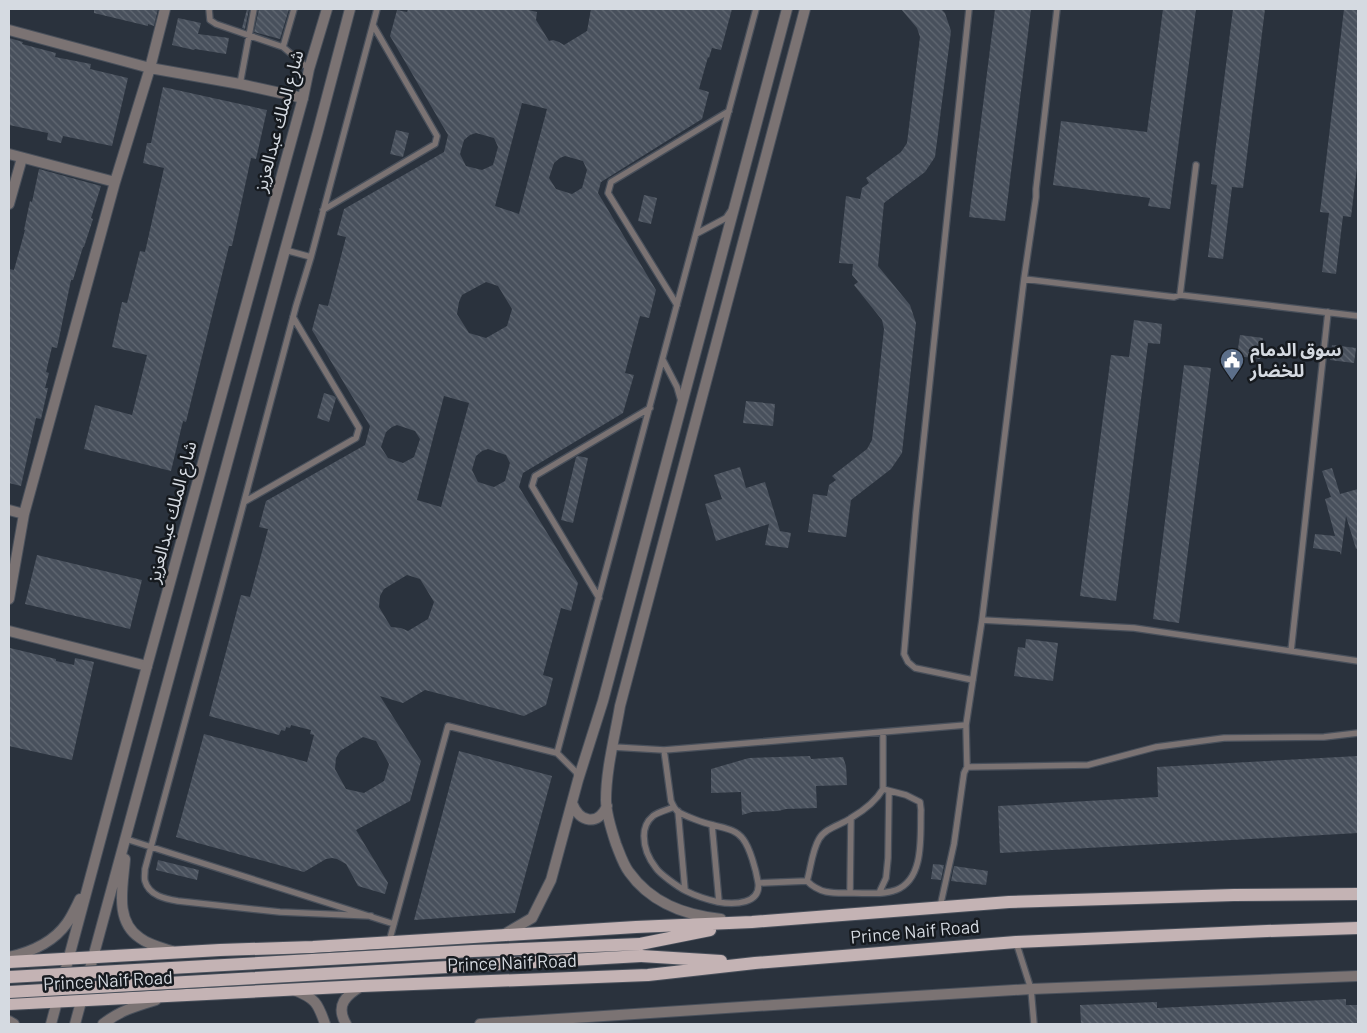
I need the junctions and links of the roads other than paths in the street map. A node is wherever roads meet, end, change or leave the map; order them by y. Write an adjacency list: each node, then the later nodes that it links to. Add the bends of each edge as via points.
1 (165, 9): 17 (street)
2 (209, 9): 15 (lane, via 210,20 216,24)
3 (254, 9): 15 (lane)
4 (294, 9): 16 (lane)
5 (327, 9): 18 (street, شارع الملك عبدالعزيز)
6 (350, 9): 30 (street)
7 (377, 9): 13 (lane)
8 (756, 9): 21 (lane)
9 (787, 9): 27 (street)
10 (805, 9): 57 (street, via 620,706)
11 (969, 9): 53 (lane, via 904,654 915,668)
12 (1056, 9): 32 (lane)
13 (372, 26): 28 (lane); 28 (lane, via 437,136 435,144)
14 (9, 30): 17 (street)
15 (250, 36): 16 (lane); 19 (lane)
16 (283, 47): 18 (lane)
17 (150, 68): 19 (street); 25 (street)
18 (309, 69): 20 (street, شارع الملك عبدالعزيز)
19 (240, 84): 20 (street)
20 (303, 98): 52 (street, شارع الملك عبدالعزيز)
21 (729, 111): 29 (lane); 34 (lane, via 611,182 608,193)
22 (9, 154): 23 (street)
23 (22, 158): 25 (street); 26 (street)
24 (1196, 165): 33 (lane)
25 (115, 182): 45 (street)
26 (9, 204)
27 (735, 204): 29 (lane, via 726,218); 41 (street)
28 (322, 210): 31 (lane)
29 (696, 234): 34 (lane)
30 (285, 250): 31 (lane); 68 (street)
31 (311, 257): 37 (lane)
32 (1024, 279): 33 (lane, via 1174,298); 48 (lane)
33 (1180, 295): 35 (lane)
34 (677, 304): 38 (lane)
35 (1328, 312): 36 (lane); 50 (lane)
36 (1358, 316)
37 (293, 317): 43 (lane); 43 (lane, via 359,428 358,433 356,438)
38 (663, 360): 39 (lane); 40 (lane)
39 (659, 374): 40 (lane); 42 (lane)
40 (672, 375): 41 (lane)
41 (682, 404): 61 (street, via 603,701)
42 (650, 408): 46 (lane); 46 (lane, via 534,476 532,486)
43 (244, 502): 69 (lane)
44 (9, 510): 45 (street)
45 (24, 514): 47 (street)
46 (599, 598): 59 (lane)
47 (9, 600)
48 (982, 620): 50 (lane, via 1134,628); 53 (lane)
49 (9, 631): 52 (street)
50 (1291, 651): 51 (lane)
51 (1358, 661)
52 (147, 666): 72 (street, شارع الملك عبدالعزيز)
53 (973, 680): 54 (lane)
54 (966, 725): 55 (lane); 60 (lane)
55 (883, 732): 58 (lane); 62 (lane)
56 (1358, 734): 60 (lane, via 1214,740 1156,747 1088,765)
57 (613, 747): 58 (lane); 64 (street)
58 (664, 750): 65 (lane, via 671,801)
59 (557, 753): 61 (lane, via 576,772); 81 (lane, via 448,726)
60 (967, 767): 78 (lane)
61 (578, 780): 63 (street)
62 (886, 790): 66 (lane); 75 (lane, via 888,858 886,878); 75 (lane, via 920,802 919,862 906,884 896,890)
63 (572, 803): 64 (street, via 579,816 588,820 604,814); 83 (street, via 551,880 532,918)
64 (607, 806): 80 (street, via 612,834 628,871 657,900 707,917)
65 (676, 809): 67 (lane); 73 (lane); 73 (lane, via 653,816 644,831 644,843 647,855 657,870)
66 (851, 818): 70 (lane, via 819,838); 74 (lane)
67 (712, 825): 71 (lane, via 730,829 743,838); 77 (lane)
68 (126, 839): 69 (lane); 88 (street, via 123,916 128,927 142,940); 90 (street)
69 (151, 847): 79 (lane); 79 (lane, via 145,882 162,898 280,912)
70 (808, 881): 71 (lane); 74 (lane, via 826,892)
71 (759, 883): 77 (lane, via 758,892 751,899)
72 (88, 885): 89 (street, via 59,932 38,947); 91 (street, شارع الملك عبدالعزيز)
73 (685, 890): 77 (lane)
74 (850, 893): 75 (lane)
75 (879, 893)
76 (1358, 894): 78 (main road, via 1234,895)
77 (718, 902)
78 (940, 907): 80 (main road)
79 (371, 916): 81 (lane)
80 (752, 922): 83 (main road); 87 (main road)
81 (394, 924): 84 (lane)
82 (1358, 928): 85 (main road, Prince Naif Road)
83 (502, 935): 84 (main road)
84 (389, 942): 86 (main road)
85 (1016, 942): 93 (main road, Prince Naif Road); 97 (lane)
86 (220, 950): 88 (main road); 100 (main road, via 191,959 189,966 193,978)
87 (641, 950): 93 (main road); 95 (main road, bridge, via 473,951); 99 (main road, bridge)
88 (176, 953): 90 (main road)
89 (9, 957)
90 (94, 957): 91 (main road); 102 (street)
91 (68, 958): 92 (main road); 103 (street, شارع الملك عبدالعزيز)
92 (9, 962)
93 (755, 963): 96 (main road, Prince Naif Road, via 648,975)
94 (1358, 976): 97 (street)
95 (9, 977)
96 (362, 986): 98 (main road, Prince Naif Road); 111 (street, via 346,996 343,1003)
97 (1031, 989): 112 (street); 113 (lane)
98 (293, 990): 100 (main road, Prince Naif Road); 110 (street, via 309,996 316,1003)
99 (9, 992)
100 (226, 992): 101 (main road, Prince Naif Road)
101 (173, 996): 102 (main road, Prince Naif Road); 109 (street, via 122,1011)
102 (82, 1000): 103 (main road, Prince Naif Road); 108 (street)
103 (57, 1001): 104 (main road, Prince Naif Road); 107 (street, شارع الملك عبدالعزيز)
104 (9, 1004)
105 (9, 1021): 106 (street)
106 (14, 1024)
107 (51, 1024)
108 (75, 1024)
109 (103, 1024)
110 (326, 1024)
111 (346, 1024)
112 (480, 1024)
113 (1034, 1024)

